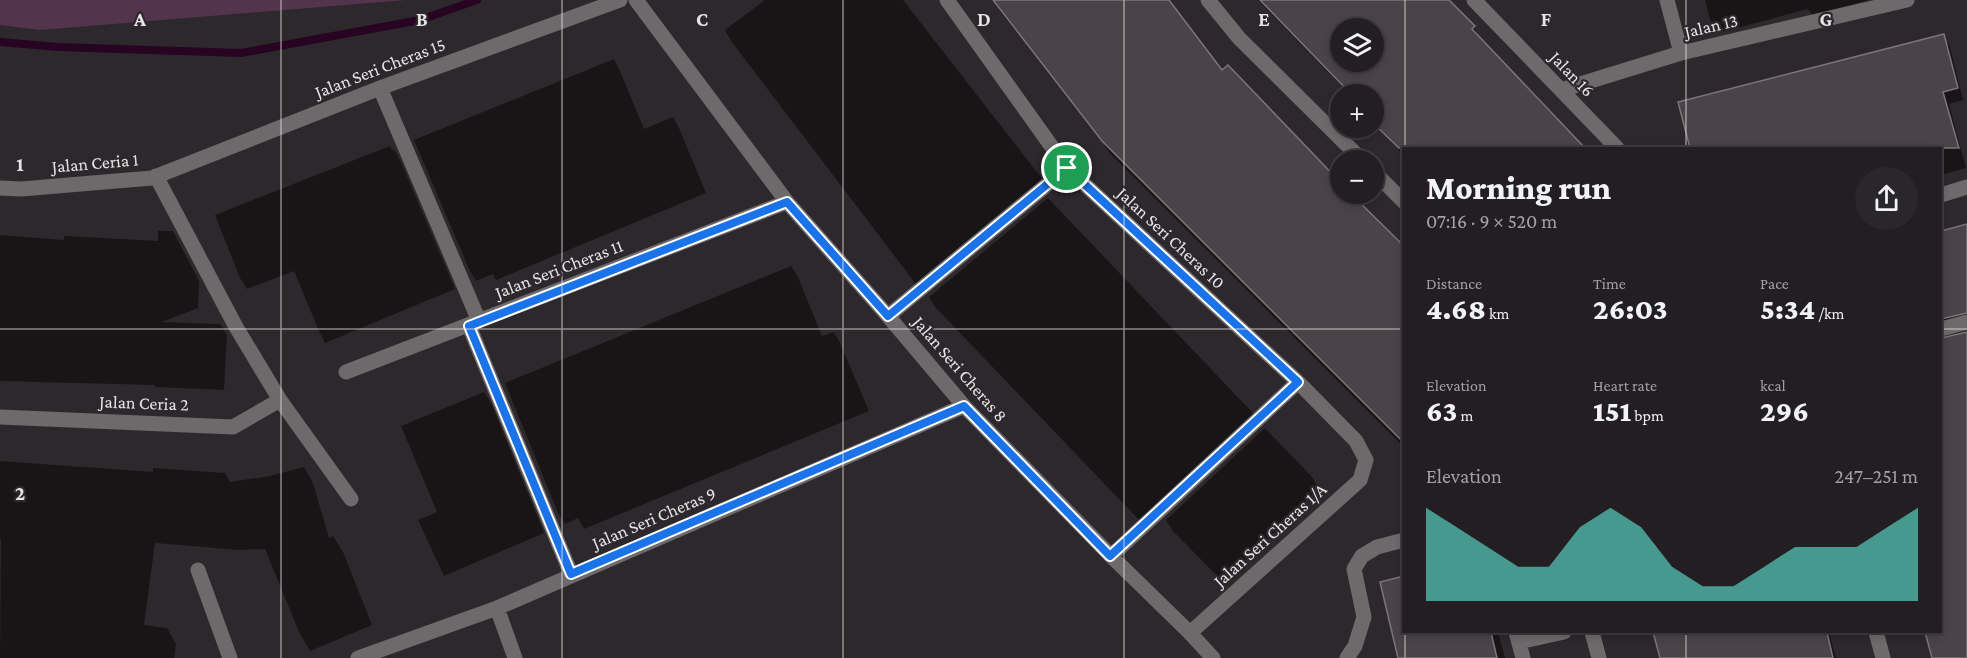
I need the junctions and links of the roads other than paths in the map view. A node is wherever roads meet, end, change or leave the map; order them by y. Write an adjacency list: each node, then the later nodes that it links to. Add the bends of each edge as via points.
1 (620, 0): 9 (street, Jalan Seri Cheras 15)
2 (636, 0): 20 (street, Jalan Seri Cheras 8)
3 (947, 0): 13 (street, Jalan Seri Cheras 10)
4 (1208, 0): 12 (street, via 1239,38)
5 (1474, 0): 10 (street, Jalan 16)
6 (1667, 0): 8 (street)
7 (1907, 0): 8 (street, Jalan 13)
8 (1682, 53): 10 (street, Jalan 13)
9 (380, 88): 14 (street, Jalan Seri Cheras 15); 23 (street)
10 (1561, 90): 11 (street, Jalan 16)
11 (1616, 147)
12 (1352, 150)
13 (1067, 168): 21 (street); 26 (street, Jalan Seri Cheras 10)
14 (156, 176): 17 (street, Jalan Ceria 1); 27 (street, via 236,327)
15 (1384, 182): 19 (street)
16 (1967, 187): 18 (street)
17 (0, 188)
18 (1942, 195)
19 (1402, 200)
20 (787, 202): 21 (street, Jalan Seri Cheras 8); 23 (street, Jalan Seri Cheras 11)
21 (888, 316): 28 (street, Jalan Seri Cheras 8)
22 (1967, 322): 24 (street)
23 (474, 323): 25 (street, Jalan Seri Cheras 11); 35 (street)
24 (1942, 329)
25 (346, 372)
26 (1298, 382): 30 (street, Jalan Seri Cheras 10, via 1356,441); 33 (street)
27 (280, 400): 29 (street, Jalan Ceria 2, via 233,427); 31 (street)
28 (964, 406): 33 (street, Jalan Seri Cheras 8); 35 (street, Jalan Seri Cheras 9)
29 (0, 417)
30 (1366, 460): 37 (street, Jalan Seri Cheras 1/A, via 1360,480)
31 (351, 499)
32 (1402, 541): 46 (street, via 1377,547 1362,556 1354,569 1364,617)
33 (1110, 556): 37 (street, Jalan Seri Cheras 8)
34 (198, 570): 42 (street)
35 (571, 574): 36 (street, Jalan Seri Cheras 9)
36 (497, 608): 43 (street, Jalan Seri Cheras 9); 44 (street)
37 (1190, 633): 45 (street, Jalan Seri Cheras 8)
38 (1555, 633): 41 (street)
39 (1592, 633): 48 (street)
40 (1876, 633): 49 (street)
41 (1518, 637): 47 (street)
42 (230, 658)
43 (358, 658)
44 (515, 658)
45 (1213, 658)
46 (1347, 658)
47 (1523, 658)
48 (1599, 658)
49 (1883, 658)

